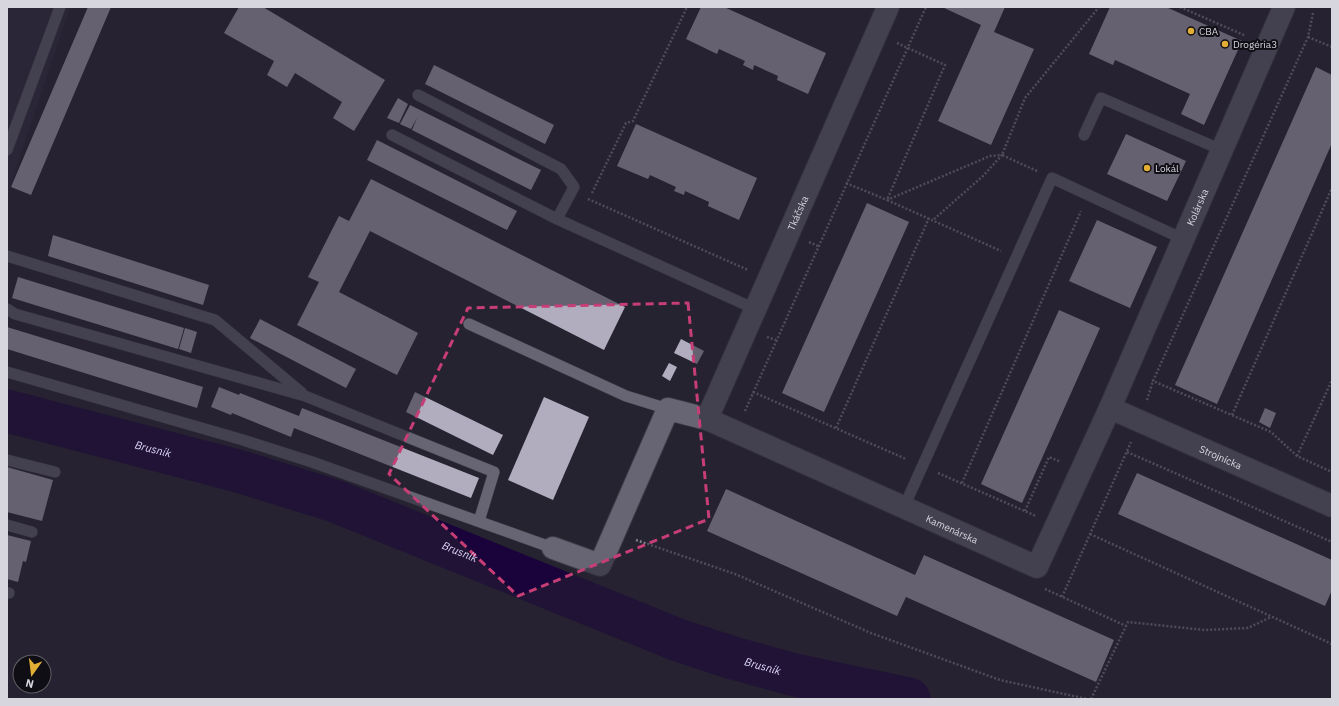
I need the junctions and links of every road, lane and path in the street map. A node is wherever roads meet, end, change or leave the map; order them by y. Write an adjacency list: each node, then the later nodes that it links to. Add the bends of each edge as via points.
1 (60, 7): 17 (lane)
2 (687, 7): 25 (path, via 633,121 626,123)
3 (888, 7): 9 (street, Tkáčska)
4 (926, 7): 12 (path)
5 (1099, 7): 19 (path, via 1025,98)
6 (1180, 7): 10 (path)
7 (1284, 7): 18 (street, Kolárska)
8 (1313, 13): 11 (path)
9 (877, 34): 12 (path); 33 (street, Tkáčska)
10 (1243, 35)
11 (1308, 37): 13 (path); 43 (path, via 1154,381)
12 (908, 47): 21 (path); 26 (path, via 946,65)
13 (1332, 47)
14 (418, 95): 23 (lane, via 561,169 574,187)
15 (392, 135): 28 (lane)
16 (1084, 135): 18 (lane, via 1101,98)
17 (7, 150)
18 (1222, 150): 30 (street, Kolárska)
19 (1002, 155): 20 (path); 26 (path, via 990,156); 29 (path, via 983,176)
20 (1052, 178): 24 (lane); 32 (lane)
21 (846, 183): 26 (path); 39 (path)
22 (1332, 188): 43 (path)
23 (572, 191): 25 (path); 28 (lane)
24 (1088, 195): 30 (lane); 55 (path)
25 (590, 199): 33 (path)
26 (887, 200): 27 (path)
27 (929, 218): 29 (path); 46 (path)
28 (558, 219): 35 (lane)
29 (933, 220): 32 (path)
30 (1183, 239): 41 (street, Kolárska)
31 (7, 256): 40 (lane, via 215,320)
32 (1016, 257): 52 (lane)
33 (768, 279): 35 (street, Tkáčska)
34 (7, 309): 40 (lane, via 16,314)
35 (755, 309): 44 (street, Tkáčska)
36 (469, 324): 42 (lane, via 626,396)
37 (7, 372): 60 (lane, via 243,440)
38 (1332, 380): 49 (path)
39 (753, 392): 46 (path); 47 (path)
40 (305, 396): 60 (lane, via 494,472)
41 (1110, 408): 45 (street, Strojnícka); 57 (street, Kamenárska, via 1037,567)
42 (668, 409): 44 (street, Kamenárska); 63 (street)
43 (1232, 415): 49 (path, via 1271,432)
44 (707, 419): 47 (street, Kamenárska)
45 (1141, 422): 48 (path); 56 (street, Strojnícka)
46 (836, 428): 52 (path)
47 (736, 432): 57 (street, Kamenárska)
48 (1127, 452): 64 (path); 65 (path)
49 (1297, 456): 54 (path)
50 (7, 460): 53 (lane)
51 (1065, 464): 58 (path, via 1049,457)
52 (923, 466): 55 (path); 57 (lane)
53 (55, 472)
54 (1332, 472)
55 (962, 483): 58 (path)
56 (1332, 506)
57 (904, 507)
58 (1025, 511): 59 (path)
59 (1041, 518)
60 (479, 521): 66 (lane)
61 (7, 525): 62 (lane)
62 (32, 532)
63 (614, 532): 66 (street, via 600,565); 70 (path, via 735,574 871,633 1000,680)
64 (1090, 534): 67 (path); 68 (path)
65 (1332, 542)
66 (553, 548)
67 (1062, 597)
68 (1272, 617): 69 (path); 71 (path, via 1248,628 1205,630 1128,622)
69 (1332, 644)
70 (1087, 699)
71 (1091, 699)

